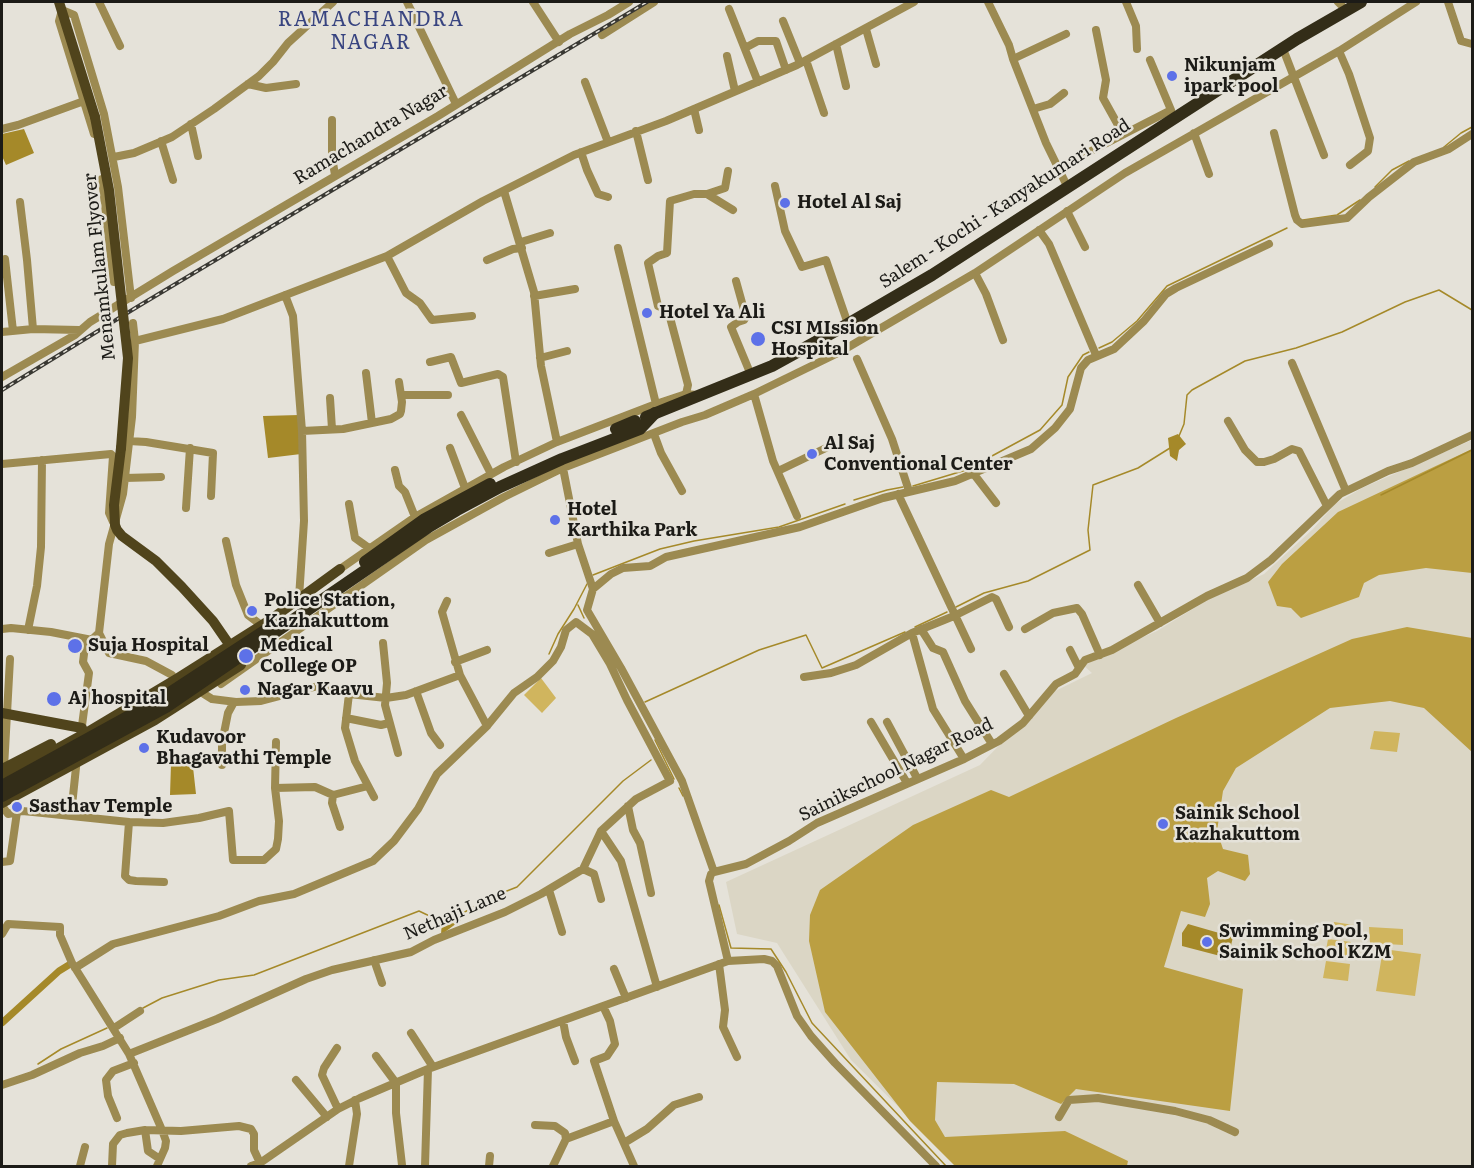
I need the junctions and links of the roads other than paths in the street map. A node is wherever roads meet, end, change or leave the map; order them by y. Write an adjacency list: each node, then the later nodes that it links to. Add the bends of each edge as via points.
1 (99, 2): 25 (street)
2 (333, 2): 39 (street)
3 (407, 2): 45 (street)
4 (533, 2): 22 (street)
5 (629, 2): 22 (street, Ramachandra Nagar)
6 (654, 2): 21 (street)
7 (914, 2): 13 (street)
8 (988, 2): 31 (street)
9 (1126, 2): 27 (street, via 1136,26)
10 (1362, 2): 15 (highway, Salem - Kochi - Kanyakumari Road)
11 (1416, 2): 28 (street)
12 (1448, 2): 24 (street, via 1461,41)
13 (904, 4): 18 (street)
14 (61, 6): 44 (street, via 59,21); 63 (street, via 74,15); 128 (main road, Menamkulam Flyover, bridge, via 95,117 109,190 128,358)
15 (1342, 6): 72 (highway, Salem - Kochi - Kanyakumari Road, via 1297,39)
16 (729, 9): 26 (street)
17 (783, 21): 33 (street)
18 (866, 28): 23 (street); 34 (street)
19 (1096, 30): 56 (street, via 1106,80 1103,98)
20 (1066, 34): 31 (street)
21 (602, 35)
22 (559, 42): 45 (street, Ramachandra Nagar)
23 (837, 44): 33 (street); 41 (street)
24 (1473, 44)
25 (120, 46)
26 (745, 48): 35 (street, via 758,41 777,41); 38 (street)
27 (1137, 49)
28 (1339, 51): 36 (street); 64 (street, via 1370,138 1368,151)
29 (1285, 54): 36 (street)
30 (727, 56): 42 (street)
31 (1013, 59): 47 (street)
32 (1150, 60): 56 (street, via 1171,110)
33 (803, 62): 35 (street); 48 (street)
34 (876, 64)
35 (786, 70): 38 (street)
36 (1294, 76): 54 (street); 61 (street)
37 (585, 82): 59 (street)
38 (758, 82): 42 (street)
39 (248, 84): 40 (street, via 274,88); 50 (street)
40 (296, 84)
41 (846, 86)
42 (735, 92): 46 (street)
43 (1064, 93): 47 (street, via 1050,104)
44 (84, 101): 51 (street); 94 (street, via 99,161)
45 (456, 104): 68 (street, Ramachandra Nagar)
46 (694, 109): 52 (street); 53 (street)
47 (1033, 109): 65 (street)
48 (824, 113)
49 (332, 120): 68 (street)
50 (190, 124): 58 (street); 62 (street)
51 (2, 129)
52 (699, 130)
53 (636, 131): 59 (street); 70 (street)
54 (1194, 133): 67 (street); 78 (street)
55 (1274, 133): 57 (street, via 1294,215 1302,224 1347,218 1414,162 1449,149)
56 (1123, 134): 65 (street)
57 (1473, 134)
58 (161, 141): 63 (street); 69 (street)
59 (608, 142): 60 (street)
60 (581, 152): 73 (street); 75 (street, via 598,194)
61 (1324, 155)
62 (198, 156)
63 (114, 157): 93 (street)
64 (1350, 165)
65 (1058, 168): 72 (street)
66 (728, 171): 74 (street, via 725,188)
67 (1209, 174)
68 (335, 176): 93 (street, Ramachandra Nagar)
69 (173, 180)
70 (648, 180)
71 (776, 186): 97 (street, via 785,231 802,267 826,261)
72 (1066, 186): 97 (highway, Salem - Kochi - Kanyakumari Road, via 932,275)
73 (504, 191): 82 (street); 85 (street)
74 (707, 194): 77 (street); 116 (street, via 669,201 667,254 648,262 658,306 668,310)
75 (608, 197)
76 (20, 202): 98 (street)
77 (734, 210)
78 (1067, 211): 79 (street); 83 (street)
79 (1039, 230): 88 (street); 105 (street, via 1049,244)
80 (550, 233): 82 (street)
81 (1269, 244): 105 (street, via 1166,294 1114,349)
82 (521, 245): 87 (street); 92 (street)
83 (1085, 247)
84 (618, 248): 119 (street)
85 (387, 256): 91 (street); 95 (street, via 406,293 420,303 432,320)
86 (5, 259): 100 (street)
87 (488, 260)
88 (975, 273): 102 (street); 114 (street, via 840,352)
89 (736, 281): 111 (street, via 746,316 731,327)
90 (575, 288): 92 (street)
91 (285, 295): 103 (street, via 223,319); 124 (street, via 293,316)
92 (534, 296): 106 (street)
93 (130, 298): 94 (street, Ramachandra Nagar)
94 (117, 306): 99 (street, Ramachandra Nagar)
95 (472, 316)
96 (133, 323): 103 (street)
97 (848, 324): 111 (highway, Salem - Kochi - Kanyakumari Road)
98 (33, 329): 99 (street); 100 (street)
99 (79, 330): 112 (street, Ramachandra Nagar)
100 (13, 331): 101 (street)
101 (2, 332)
102 (1003, 340)
103 (135, 341): 128 (street, via 134,385)
104 (567, 351): 106 (street)
105 (1096, 355): 138 (street, via 1081,368 1070,409 1049,433 1031,449)
106 (540, 358): 127 (street)
107 (857, 359): 144 (street, via 892,439)
108 (430, 362): 133 (street, via 452,357 461,382 498,374 503,377)
109 (1292, 363): 145 (street)
110 (366, 373): 122 (street)
111 (750, 375): 116 (highway, Salem - Kochi - Kanyakumari Road)
112 (2, 377)
113 (399, 382): 115 (street)
114 (754, 394): 125 (street); 137 (street)
115 (401, 395): 117 (street); 122 (street, via 400,414)
116 (693, 395): 119 (highway, Salem - Kochi - Kanyakumari Road)
117 (448, 396)
118 (330, 398): 123 (street)
119 (656, 409): 127 (street); 212 (highway, Salem - Kochi - Kanyakumari Road, bridge, via 452,503 162,698); 217 (highway, Salem - Kochi - Kanyakumari Road, bridge, via 640,429 500,487 430,526 166,706)
120 (461, 415): 139 (street)
121 (1228, 421): 150 (street, via 1257,462 1274,459 1292,449 1299,451)
122 (372, 423): 123 (street)
123 (332, 429): 124 (street)
124 (302, 431): 162 (street, via 304,521)
125 (654, 434): 135 (street); 143 (street)
126 (1473, 435): 145 (street, Sainikschool Nagar Road)
127 (557, 442): 133 (street)
128 (125, 444): 130 (street, via 146,441); 140 (street); 154 (main road, Menamkulam Flyover, via 115,498)
129 (828, 447): 137 (street)
130 (190, 448): 147 (street, via 213,453); 151 (street)
131 (450, 448): 142 (street)
132 (42, 460): 134 (street); 154 (street, via 113,456 109,513); 171 (street, via 37,586)
133 (516, 462): 139 (street)
134 (2, 464)
135 (563, 468): 156 (street); 183 (street, via 426,540)
136 (395, 470): 153 (street)
137 (778, 471): 152 (street)
138 (973, 473): 144 (street); 148 (street)
139 (491, 474): 142 (street)
140 (125, 477): 141 (street); 154 (street)
141 (161, 477)
142 (465, 488): 153 (street)
143 (682, 491)
144 (909, 491): 146 (street)
145 (1346, 491): 150 (street, Sainikschool Nagar Road)
146 (898, 494): 161 (street, via 800,527 666,557 650,566 623,568); 164 (street)
147 (211, 496)
148 (996, 503)
149 (349, 504): 157 (street, via 355,538)
150 (1327, 506): 165 (street, Sainikschool Nagar Road, via 1247,578)
151 (186, 508)
152 (798, 516)
153 (415, 517): 157 (street)
154 (115, 525): 172 (street, via 109,544); 176 (main road, via 122,536 182,587)
155 (226, 541): 166 (street, via 248,615)
156 (578, 544): 158 (street); 161 (street)
157 (369, 548): 159 (street)
158 (549, 553)
159 (340, 569): 162 (main road)
160 (1138, 585): 165 (street)
161 (592, 589): 226 (street, via 587,610 682,781)
162 (299, 598): 166 (main road)
163 (447, 602): 182 (street, via 442,612)
164 (954, 616): 167 (street, via 995,597); 169 (street); 177 (street)
165 (1160, 623): 180 (street, Sainikschool Nagar Road)
166 (261, 625): 176 (main road)
167 (1009, 627)
168 (2, 629): 171 (street)
169 (921, 629): 173 (street); 203 (street, via 933,648 943,652 965,701)
170 (1025, 629): 180 (street, via 1053,613 1077,608)
171 (28, 630): 174 (street)
172 (99, 633): 174 (street); 186 (street, via 109,653 146,661)
173 (912, 633): 188 (street, via 856,665); 206 (street, via 933,708)
174 (92, 640): 201 (street, via 85,646 83,662 89,673)
175 (383, 644): 192 (street)
176 (230, 646): 183 (main road); 186 (main road); 201 (main road)
177 (971, 649)
178 (487, 650): 182 (street)
179 (1070, 650): 184 (street)
180 (1100, 655): 184 (street, Sainikschool Nagar Road, via 1085,660)
181 (10, 659): 194 (street)
182 (455, 662): 187 (street)
183 (242, 668): 190 (street); 207 (main road)
184 (1079, 668): 195 (street, Sainikschool Nagar Road, via 1056,684)
185 (1004, 674): 195 (street)
186 (172, 675): 201 (main road)
187 (460, 675): 189 (street); 200 (street)
188 (804, 677)
189 (416, 691): 192 (street); 204 (street, via 431,733)
190 (204, 694): 193 (street); 207 (street, via 133,737)
191 (349, 694): 192 (street); 193 (street, via 318,686 261,701); 196 (street)
192 (386, 698): 199 (street)
193 (234, 702): 208 (street, via 222,743)
194 (5, 714): 201 (main road); 209 (street)
195 (1029, 716): 203 (street, Sainikschool Nagar Road)
196 (346, 718): 199 (street); 213 (street, via 345,728 355,761)
197 (870, 722): 211 (street)
198 (887, 722): 210 (street)
199 (389, 723): 205 (street)
200 (487, 726): 218 (street, via 514,693 553,661 566,630 576,622 592,634 610,664 670,781); 236 (street, via 437,774 418,809 373,861 294,894 113,944)
201 (81, 732): 207 (street); 209 (main road)
202 (276, 741): 214 (street)
203 (992, 744): 206 (street, Sainikschool Nagar Road)
204 (440, 745)
205 (398, 753)
206 (964, 759): 210 (street, Sainikschool Nagar Road)
207 (76, 764): 217 (main road); 220 (street)
208 (222, 765)
209 (2, 772)
210 (917, 778): 211 (street, Sainikschool Nagar Road)
211 (907, 783): 226 (street, Sainikschool Nagar Road, via 817,823 746,864)
212 (2, 786)
213 (368, 786): 215 (street); 216 (street)
214 (275, 788): 215 (street, via 315,787); 221 (street, via 279,839 276,849 264,860 233,860 230,811 163,823)
215 (333, 795): 222 (street)
216 (374, 797)
217 (2, 803): 219 (street, via 8,814)
218 (628, 806): 223 (street); 229 (street)
219 (17, 813): 220 (street); 224 (street, via 10,861)
220 (71, 815): 221 (street)
221 (129, 822): 227 (street, via 125,876 129,880)
222 (339, 827)
223 (601, 831): 225 (street); 239 (street, via 621,861)
224 (2, 862)
225 (583, 869): 228 (street, Nethaji Lane); 230 (street, via 594,874)
226 (714, 872): 234 (street, via 709,881)
227 (164, 882)
228 (549, 890): 231 (street); 233 (street, Nethaji Lane, via 411,952)
229 (651, 893)
230 (601, 899)
231 (562, 932)
232 (2, 934): 236 (street, via 8,924 60,927 64,948)
233 (374, 960): 238 (street); 248 (street, Nethaji Lane, via 306,979)
234 (728, 961): 235 (street); 282 (street, via 772,961 797,1016 811,1036)
235 (719, 964): 239 (street); 250 (street, via 725,1010 723,1027)
236 (75, 968): 244 (street)
237 (614, 969): 240 (street)
238 (382, 982)
239 (657, 987): 240 (street)
240 (626, 998): 241 (street)
241 (603, 1006): 243 (street); 263 (street, via 615,1044 607,1056 594,1061)
242 (140, 1011): 244 (street)
243 (563, 1021): 251 (street); 253 (street)
244 (114, 1028): 246 (street)
245 (411, 1034): 253 (street)
246 (120, 1038): 248 (street); 256 (street)
247 (337, 1048): 259 (street, via 322,1076)
248 (129, 1054): 252 (street)
249 (376, 1056): 255 (street)
250 (737, 1057)
251 (575, 1061)
252 (134, 1063): 262 (street, via 113,1071 106,1080); 266 (street)
253 (430, 1068): 255 (street); 278 (street)
254 (296, 1080): 260 (street)
255 (396, 1083): 258 (street); 275 (street)
256 (2, 1085)
257 (699, 1097): 269 (street, via 674,1105)
258 (355, 1100): 259 (street); 277 (street, via 357,1114)
259 (338, 1109): 260 (street)
260 (327, 1117): 273 (street)
261 (1059, 1117): 267 (street, via 1069,1100 1098,1098 1175,1111)
262 (117, 1118)
263 (614, 1121): 268 (street); 269 (street)
264 (536, 1125): 268 (street, via 561,1128)
265 (145, 1130): 266 (street); 272 (street, via 148,1151); 274 (street, via 116,1139)
266 (162, 1130): 272 (street, via 166,1141); 273 (street, via 245,1126 254,1134)
267 (1235, 1132)
268 (566, 1138): 280 (street)
269 (624, 1143): 281 (street)
270 (85, 1147): 276 (street)
271 (490, 1156): 279 (street)
272 (159, 1163)
273 (256, 1165)
274 (112, 1166)
275 (402, 1166)
276 (80, 1167)
277 (349, 1167)
278 (425, 1167)
279 (489, 1167)
280 (553, 1167)
281 (634, 1167)
282 (936, 1167)

